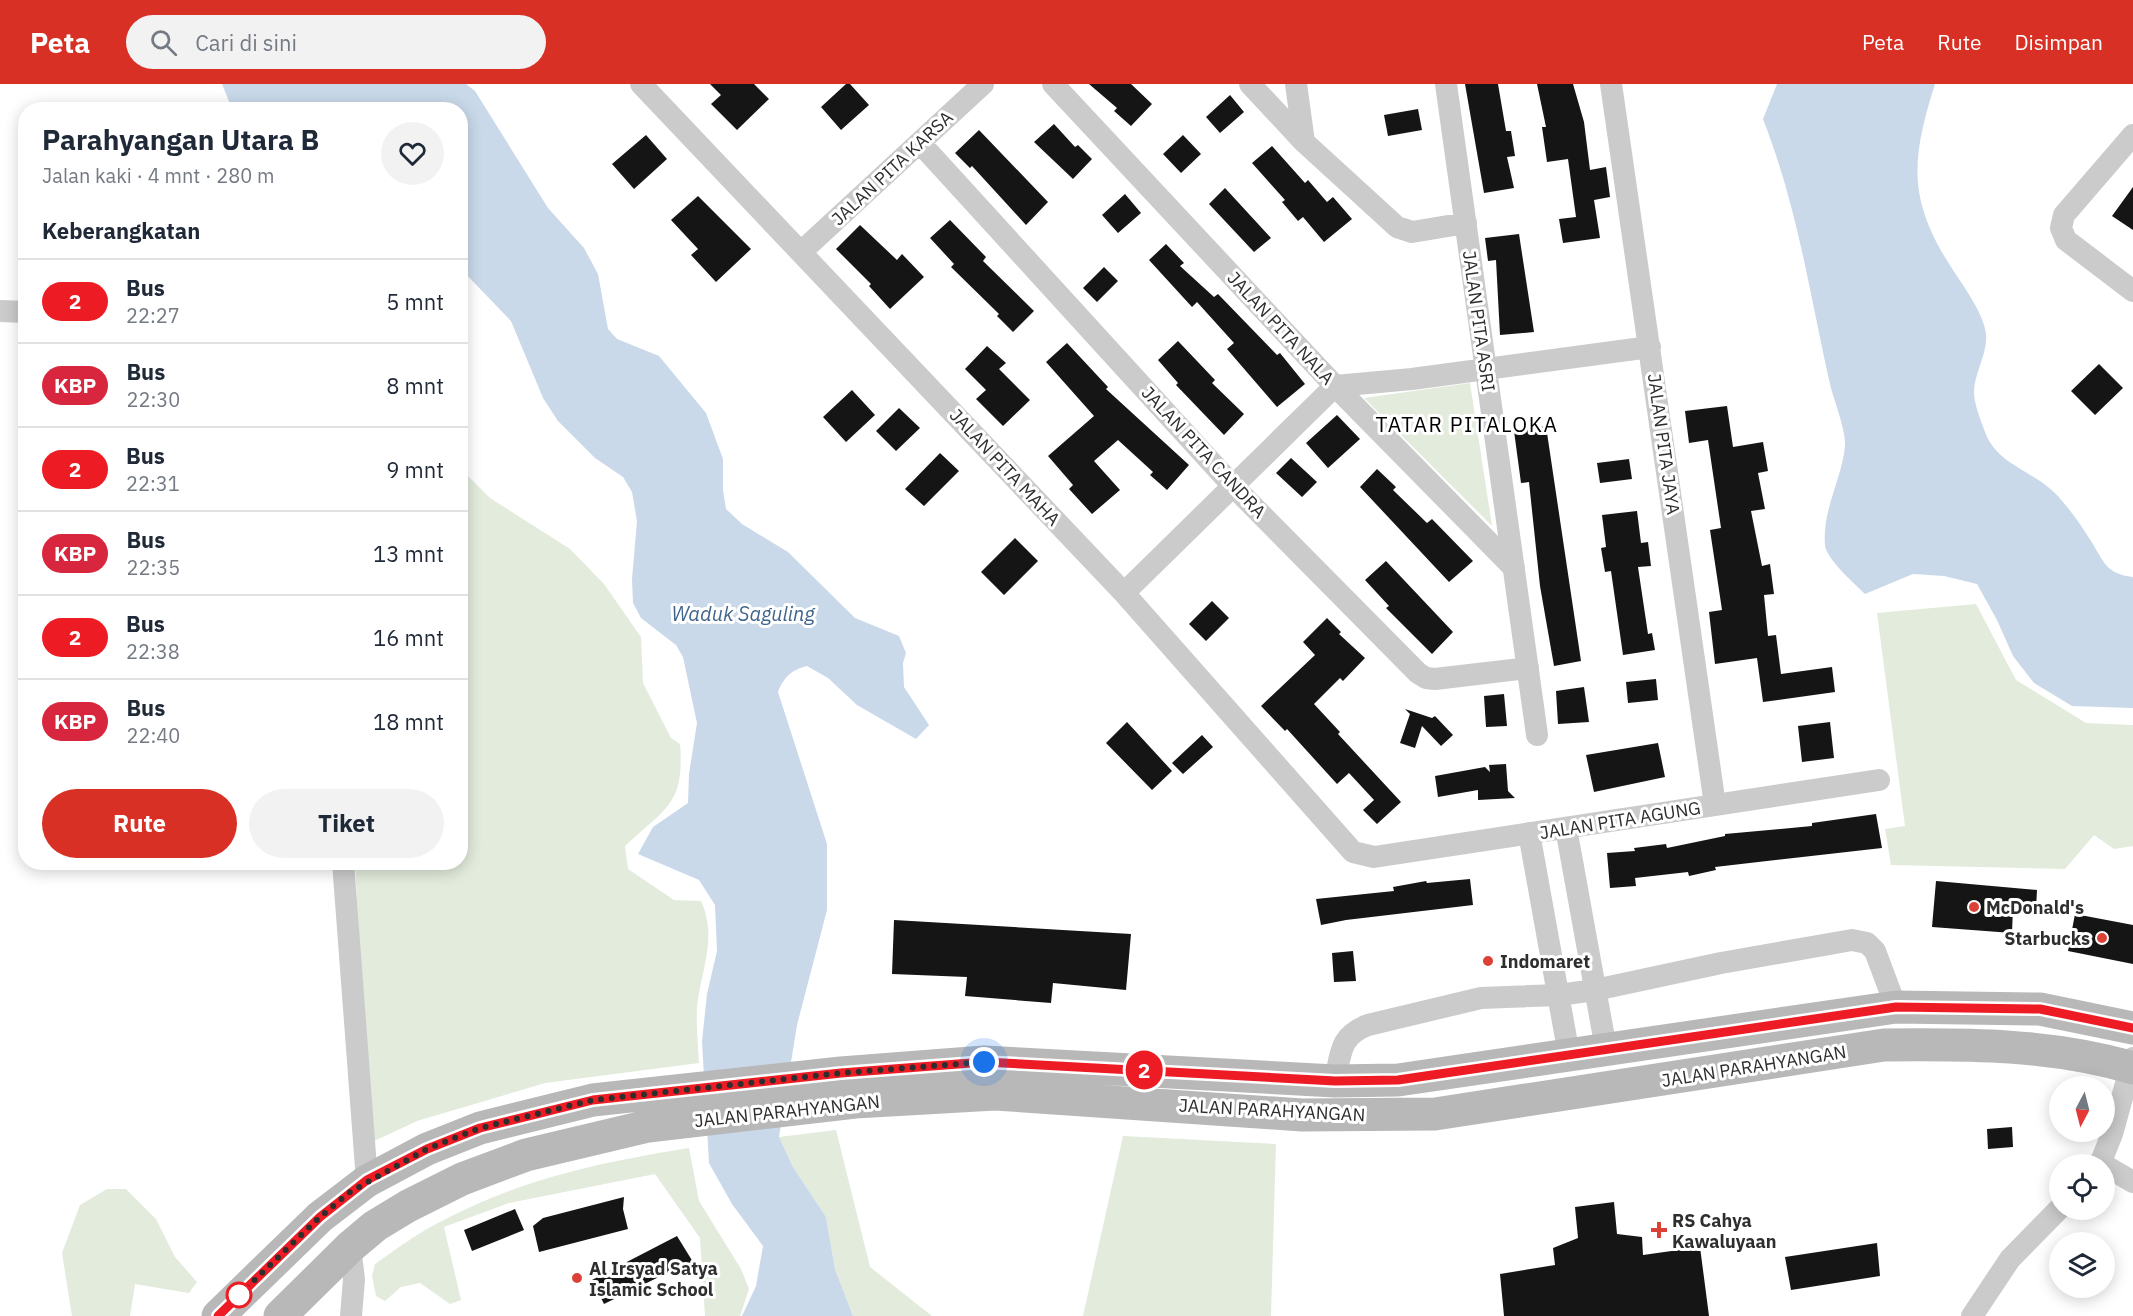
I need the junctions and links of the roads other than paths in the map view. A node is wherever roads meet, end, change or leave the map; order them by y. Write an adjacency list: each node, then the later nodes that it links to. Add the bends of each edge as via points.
1 (641, 84): 12 (street, JALAN PITA MAHA)
2 (983, 84): 10 (street, JALAN PITA KARSA)
3 (1053, 84): 18 (street, JALAN PITA NALA)
4 (1250, 84): 9 (street)
5 (1296, 84): 9 (street)
6 (1446, 84): 11 (street, JALAN PITA ASRI)
7 (1611, 84): 16 (street, JALAN PITA JAYA)
8 (2133, 135): 13 (street, via 2064,215 2061,228 2066,240)
9 (1304, 142): 11 (street, via 1404,231)
10 (920, 143): 12 (street, JALAN PITA KARSA); 19 (street, JALAN PITA CANDRA)
11 (1466, 223): 17 (street, JALAN PITA ASRI)
12 (801, 252): 21 (street, JALAN PITA MAHA)
13 (2133, 291)
14 (0, 311): 15 (street)
15 (18, 312)
16 (1650, 347): 17 (street); 25 (street, JALAN PITA JAYA)
17 (1486, 369): 18 (street); 20 (street, JALAN PITA ASRI)
18 (1335, 386): 19 (street); 20 (street, JALAN PITA NALA)
19 (1233, 486): 21 (street); 22 (street, JALAN PITA CANDRA, via 1426,678)
20 (1514, 568): 22 (street, JALAN PITA ASRI)
21 (1124, 593): 28 (street, JALAN PITA MAHA, via 1353,852)
22 (1528, 668): 23 (street, JALAN PITA ASRI)
23 (1538, 735)
24 (1879, 780): 25 (street, JALAN PITA AGUNG)
25 (1715, 805): 26 (street, JALAN PITA AGUNG)
26 (1566, 828): 27 (street, JALAN PITA AGUNG); 30 (street)
27 (1529, 833): 28 (street, JALAN PITA AGUNG); 31 (street)
28 (1362, 856)
29 (343, 870): 43 (street)
30 (1595, 990): 31 (street); 32 (street, via 1852,940 1875,951); 34 (street)
31 (1559, 995): 35 (street); 38 (street, via 1481,998 1368,1025 1353,1031 1345,1040)
32 (1896, 1007): 33 (main road, JALAN PARAHYANGAN, via 2040,1009); 34 (main road, JALAN PARAHYANGAN)
33 (2133, 1028)
34 (1606, 1049): 35 (main road, JALAN PARAHYANGAN)
35 (1569, 1055): 38 (main road, JALAN PARAHYANGAN, via 1398,1080)
36 (2132, 1064): 39 (main road, JALAN PARAHYANGAN, via 2040,1048 1884,1045 1435,1114 1302,1115); 40 (street)
37 (1233, 1075): 38 (main road, JALAN PARAHYANGAN); 39 (main road); 43 (main road, JALAN PARAHYANGAN, via 984,1062 593,1100 480,1128 427,1149)
38 (1335, 1081)
39 (1229, 1108): 45 (main road, JALAN PARAHYANGAN, via 996,1094 855,1102 648,1126 526,1155 472,1175)
40 (2105, 1154)
41 (2115, 1172): 42 (street)
42 (2133, 1182)
43 (359, 1186): 45 (main road); 47 (main road, JALAN PARAHYANGAN, via 320,1217)
44 (2049, 1219): 50 (street, via 2010,1259)
45 (375, 1226): 46 (main road, JALAN PARAHYANGAN)
46 (350, 1246): 48 (main road, JALAN PARAHYANGAN); 49 (street, via 354,1279)
47 (218, 1316)
48 (280, 1316)
49 (351, 1316)
50 (1972, 1316)

